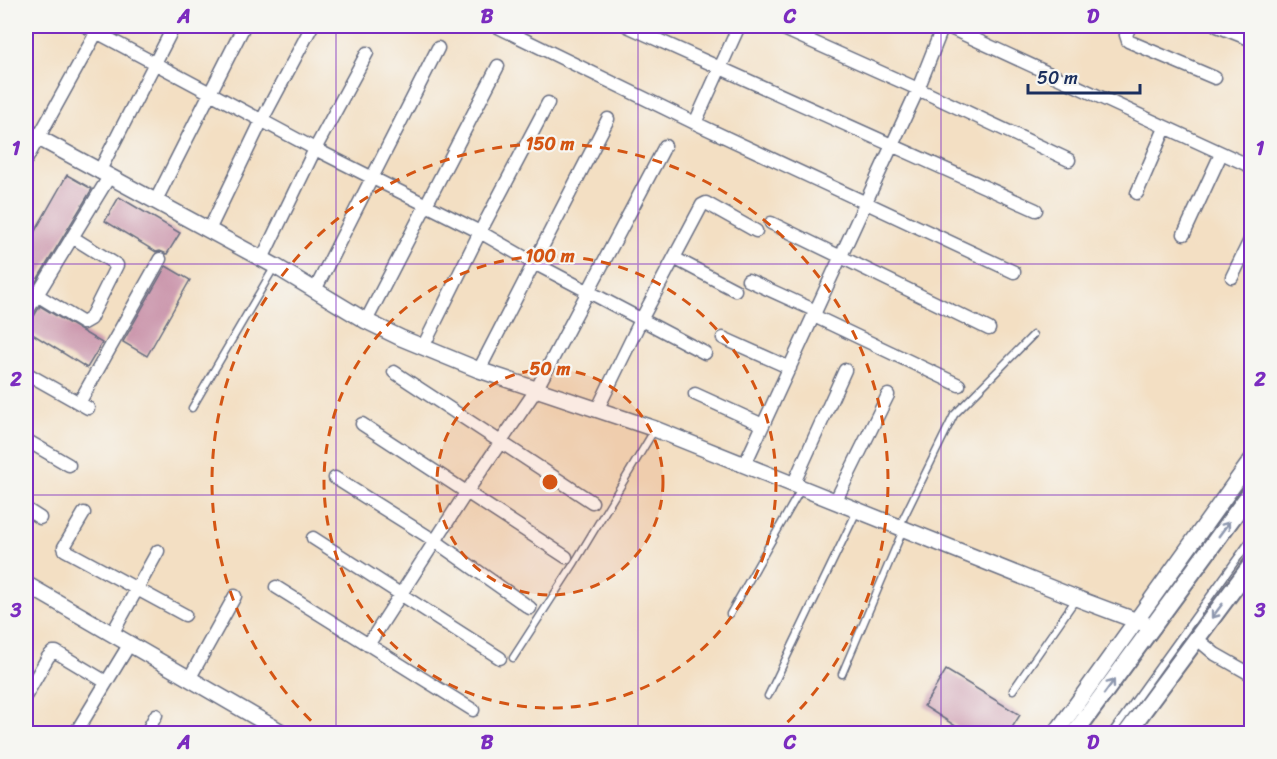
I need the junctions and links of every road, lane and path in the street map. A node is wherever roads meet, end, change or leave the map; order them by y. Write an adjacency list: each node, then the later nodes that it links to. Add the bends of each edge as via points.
1 (28, 26): 14 (street)
2 (85, 26): 13 (street)
3 (174, 26): 18 (street)
4 (243, 26): 23 (street)
5 (312, 26): 26 (street)
6 (627, 26): 20 (street)
7 (739, 26): 20 (street)
8 (777, 26): 22 (street)
9 (944, 26): 22 (street); 28 (street)
10 (1130, 26): 21 (street, via 1128,41)
11 (1217, 26): 15 (street)
12 (502, 27): 27 (street)
13 (98, 29): 18 (street); 29 (street)
14 (26, 30)
15 (1251, 40)
16 (438, 48): 38 (street)
17 (367, 53): 32 (street)
18 (155, 63): 23 (street); 37 (street)
19 (498, 66): 42 (street)
20 (719, 68): 27 (street); 31 (street)
21 (1215, 78)
22 (918, 89): 31 (street); 35 (street)
23 (209, 92): 26 (street); 40 (street)
24 (548, 103): 47 (street)
25 (608, 119): 55 (street)
26 (262, 120): 32 (street); 45 (street)
27 (695, 123): 41 (street)
28 (1165, 128): 33 (street); 39 (street)
29 (32, 134): 34 (street); 37 (street)
30 (665, 146): 61 (street)
31 (891, 146): 41 (street); 43 (street)
32 (315, 148): 38 (street); 54 (street)
33 (1221, 154): 36 (street); 48 (street)
34 (26, 160)
35 (1069, 160)
36 (1251, 167)
37 (104, 174): 40 (street); 50 (street)
38 (372, 178): 42 (street); 59 (street)
39 (1137, 193)
40 (155, 202): 45 (street)
41 (865, 203): 51 (street); 56 (street)
42 (425, 205): 47 (street); 66 (street)
43 (1036, 210)
44 (771, 223): 51 (street)
45 (209, 230): 54 (street)
46 (756, 231): 52 (street, via 704,203)
47 (480, 232): 55 (street); 70 (street)
48 (1184, 234)
49 (1251, 236): 57 (street)
50 (72, 237): 62 (street); 62 (street, via 117,265 90,319 83,323)
51 (841, 257): 64 (street); 67 (street)
52 (674, 258): 60 (street); 65 (street)
53 (160, 259): 76 (street, via 84,405)
54 (269, 262): 59 (street); 81 (lane)
55 (534, 263): 61 (street); 73 (street)
56 (1014, 272)
57 (1232, 277)
58 (748, 280): 64 (street)
59 (315, 290): 66 (street)
60 (735, 290)
61 (588, 292): 65 (street); 78 (street)
62 (37, 295): 63 (street)
63 (26, 313)
64 (815, 313): 72 (street); 77 (street)
65 (641, 320): 71 (street); 82 (street)
66 (366, 321): 70 (street)
67 (989, 329)
68 (1033, 335): 101 (lane, via 954,415)
69 (723, 338): 72 (street)
70 (423, 347): 73 (street)
71 (705, 353)
72 (790, 368): 84 (street)
73 (478, 370): 78 (street)
74 (845, 370): 92 (street)
75 (394, 372): 87 (street)
76 (26, 373)
77 (959, 385)
78 (536, 390): 82 (street); 87 (street)
79 (695, 394): 84 (street)
80 (888, 395): 96 (street)
81 (192, 408)
82 (597, 410): 85 (street)
83 (362, 424): 94 (street)
84 (764, 424): 89 (street)
85 (655, 429): 89 (street); 123 (lane)
86 (26, 440): 90 (street)
87 (500, 442): 94 (street); 95 (street)
88 (1251, 459): 117 (street)
89 (745, 464): 92 (street)
90 (69, 465)
91 (335, 478): 104 (street)
92 (797, 486): 96 (street); 115 (lane)
93 (1251, 491): 118 (main road, one-way to 93)
94 (466, 493): 104 (street); 106 (street)
95 (592, 502)
96 (836, 502): 98 (street)
97 (26, 509): 100 (street)
98 (858, 510): 101 (street); 131 (lane)
99 (84, 513): 110 (street, via 65,550)
100 (40, 518)
101 (901, 528): 113 (street); 125 (lane)
102 (313, 537): 111 (street)
103 (1251, 538): 139 (lane)
104 (435, 541): 111 (street); 114 (street)
105 (158, 551): 110 (street)
106 (566, 557)
107 (1251, 564): 120 (main road, one-way to 120)
108 (26, 584): 119 (street)
109 (276, 586): 122 (street)
110 (136, 590): 116 (street); 119 (street)
111 (401, 594): 122 (street); 124 (street)
112 (235, 596): 127 (street)
113 (1076, 598): 117 (street); 129 (lane)
114 (530, 608)
115 (730, 614)
116 (185, 615)
117 (1137, 620): 118 (street); 137 (street)
118 (1153, 627): 138 (main road, one-way to 118)
119 (112, 634): 121 (street)
120 (1196, 638): 126 (street); 140 (main road)
121 (129, 645): 127 (street); 128 (street)
122 (368, 645): 132 (street)
123 (513, 657)
124 (500, 658)
125 (842, 674)
126 (1251, 675)
127 (189, 679): 136 (street)
128 (106, 682): 130 (street, via 53,652); 134 (street)
129 (1013, 690)
130 (26, 695)
131 (768, 696)
132 (473, 711)
133 (156, 715): 135 (street)
134 (75, 734)
135 (146, 734)
136 (285, 734)
137 (1055, 734)
138 (1074, 734)
139 (1111, 734)
140 (1126, 734)

